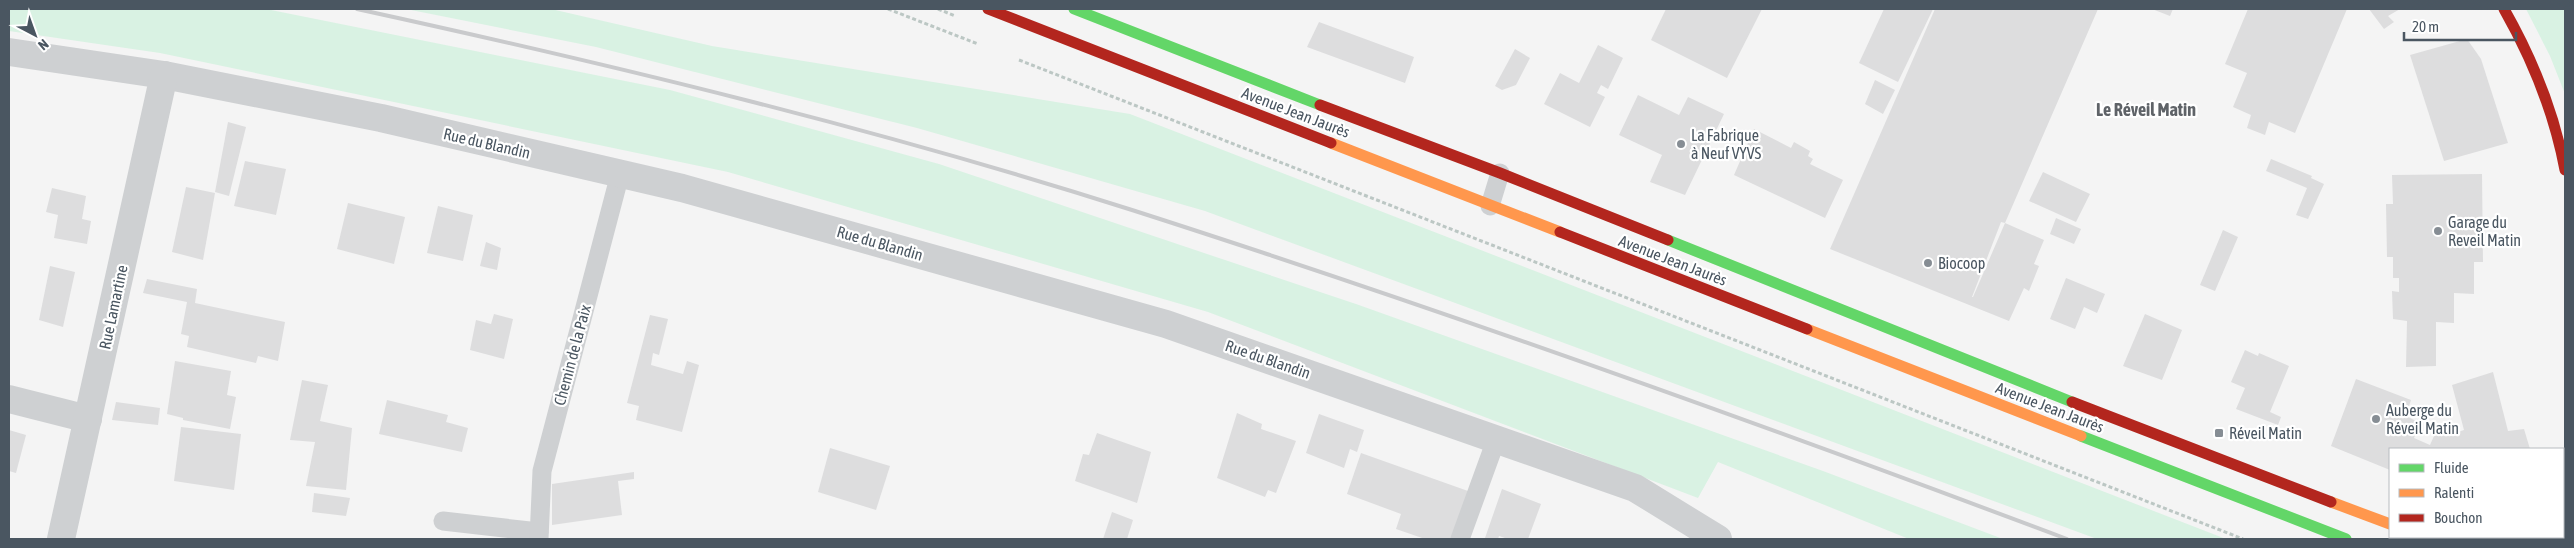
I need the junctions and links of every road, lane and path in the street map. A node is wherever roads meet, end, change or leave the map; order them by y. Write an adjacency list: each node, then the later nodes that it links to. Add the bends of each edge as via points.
1 (888, 9): 5 (path)
2 (988, 9): 12 (main road, Avenue Jean Jaurès)
3 (1074, 9): 10 (main road)
4 (2504, 9): 9 (main road, via 2535,66 2548,99)
5 (986, 47)
6 (9, 52): 8 (street, Rue du Blandin)
7 (1013, 58): 22 (path)
8 (164, 75): 11 (street, Rue du Blandin, via 380,118); 14 (street, Rue Lamartine)
9 (2565, 170)
10 (1500, 173): 12 (lane); 17 (main road, via 2194,451)
11 (620, 174): 15 (street, Rue du Blandin, via 682,188 1166,324); 18 (lane, Chemin de la Paix, via 542,471)
12 (1490, 206): 23 (main road, Avenue Jean Jaurès)
13 (9, 399): 14 (street)
14 (88, 419): 19 (street, Rue Lamartine)
15 (1496, 440): 20 (lane); 21 (street, Rue du Blandin, via 1635,488)
16 (443, 521): 18 (lane)
17 (2389, 524)
18 (539, 536)
19 (61, 539)
20 (1460, 539)
21 (1718, 539)
22 (2243, 539)
23 (2346, 539)

